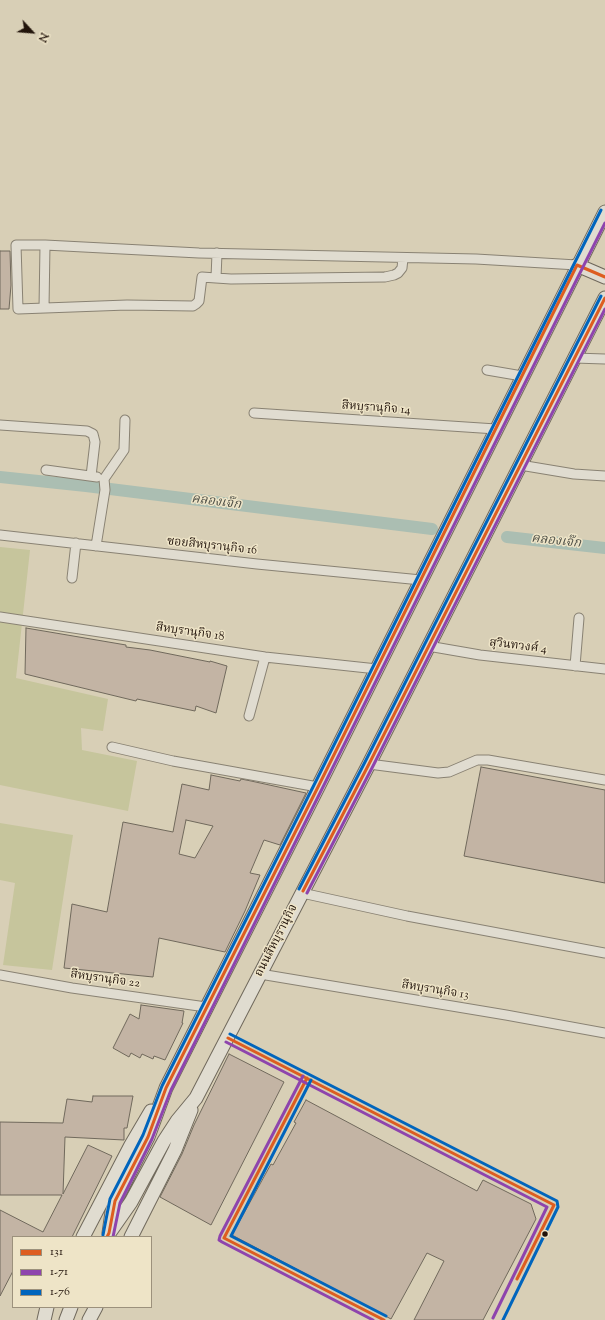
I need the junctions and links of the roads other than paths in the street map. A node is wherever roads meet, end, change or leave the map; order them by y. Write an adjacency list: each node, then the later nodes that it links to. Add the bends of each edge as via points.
1 (605, 212): 5 (main road, ถนนสีหบุรานุกิจ)
2 (45, 245): 3 (street); 9 (street); 9 (street, via 16,245 18,309)
3 (217, 253): 4 (street); 7 (street)
4 (403, 258): 5 (street); 7 (street, via 402,268 398,273 385,277)
5 (577, 265): 6 (main road); 13 (main road, ถนนสีหบุรานุกิจ)
6 (605, 277)
7 (216, 278): 9 (street, via 202,278 199,301 193,306)
8 (605, 298): 10 (main road, ถนนสีหบุรานุกิจ)
9 (44, 308)
10 (574, 358): 11 (street); 18 (main road, ถนนสีหบุรานุกิจ)
11 (605, 360)
12 (487, 370): 13 (street)
13 (522, 376): 17 (main road, ถนนสีหบุรานุกิจ)
14 (254, 413): 17 (street, สีหบุรานุกิจ 14)
15 (125, 420): 22 (street, via 124,450)
16 (0, 425): 20 (street, via 87,431 93,434 95,442)
17 (496, 429): 27 (main road, ถนนสีหบุรานุกิจ)
18 (520, 465): 21 (street); 30 (main road, ถนนสีหบุรานุกิจ)
19 (46, 470): 20 (street)
20 (91, 476): 22 (street)
21 (605, 476)
22 (104, 480): 25 (street, via 105,490)
23 (0, 535): 24 (street, ซอยสีหบุรานุกิจ 16)
24 (76, 543): 25 (street, ซอยสีหบุรานุกิจ 16); 26 (street)
25 (96, 546): 27 (street, ซอยสีหบุรานุกิจ 16)
26 (72, 578)
27 (421, 580): 33 (main road, ถนนสีหบุรานุกิจ)
28 (0, 617): 31 (street, สีหบุรานุกิจ 18)
29 (579, 618): 32 (street)
30 (428, 646): 32 (street, สุวินทวงศ์ 4); 37 (main road, ถนนสีหบุรานุกิจ)
31 (265, 657): 33 (street, สีหบุรานุกิจ 18); 35 (street)
32 (575, 666): 34 (street, สุวินทวงศ์ 4)
33 (377, 669): 39 (main road, ถนนสีหบุรานุกิจ)
34 (605, 669)
35 (249, 716)
36 (112, 747): 39 (street)
37 (369, 764): 38 (street, via 438,773 449,772 477,760 488,760); 40 (main road, ถนนสีหบุรานุกิจ)
38 (605, 780)
39 (318, 787): 44 (main road, ถนนสีหบุรานุกิจ)
40 (302, 893): 41 (street); 42 (main road, ถนนสีหบุรานุกิจ)
41 (605, 953)
42 (260, 974): 45 (street, สีหบุรานุกิจ 13); 47 (main road, ถนนสีหบุรานุกิจ)
43 (0, 975): 44 (street, สีหบุรานุกิจ 22)
44 (206, 1007): 46 (main road, ถนนสีหบุรานุกิจ)
45 (605, 1033)
46 (166, 1088): 48 (main road, ถนนสีหบุรานุกิจ, via 148,1137 115,1201); 49 (main road, via 131,1145)
47 (196, 1098): 48 (main road, ถนนสีหบุรานุกิจ, via 166,1136 131,1202); 50 (main road, via 175,1150)
48 (108, 1235)
49 (84, 1236)
50 (132, 1236)
51 (48, 1308): 54 (main road)
52 (71, 1308): 55 (main road)
53 (95, 1308): 56 (main road)
54 (44, 1320)
55 (66, 1320)
56 (89, 1320)

